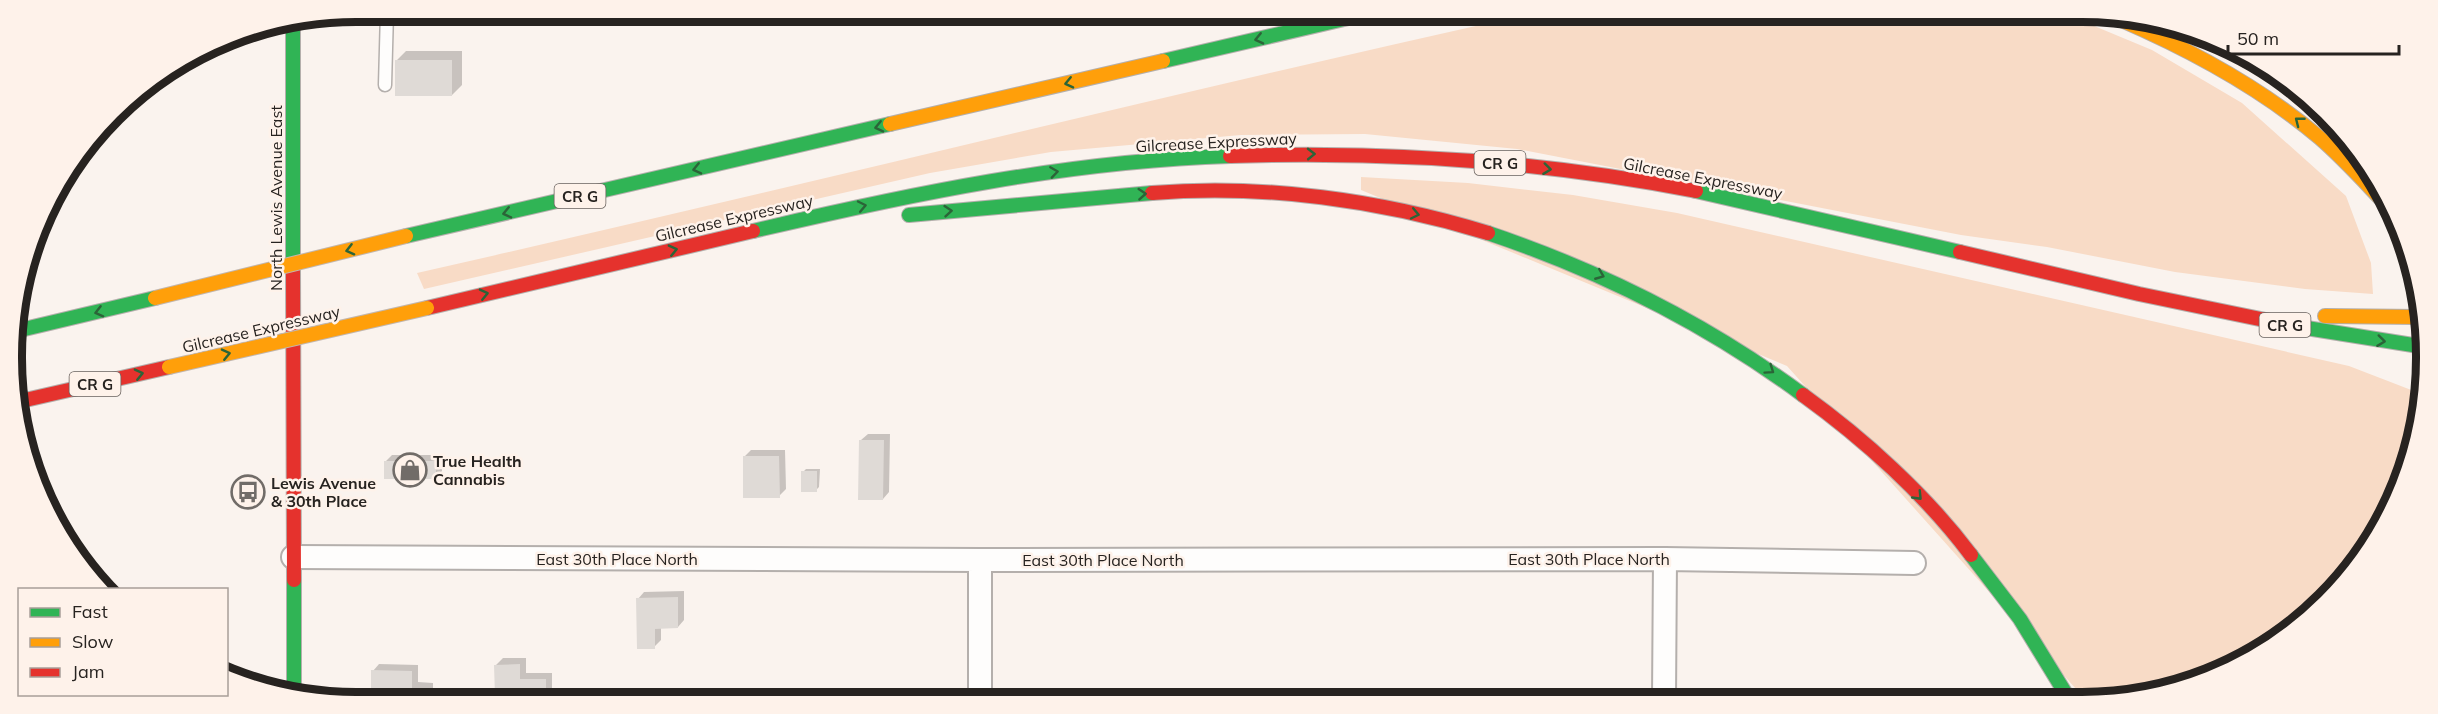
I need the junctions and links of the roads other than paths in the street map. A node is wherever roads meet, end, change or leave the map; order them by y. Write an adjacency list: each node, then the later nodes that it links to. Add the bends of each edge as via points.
1 (387, 22): 5 (lane)
2 (1331, 22): 10 (main road, CR G, one-way to 10, bridge)
3 (2137, 27): 6 (main road, one-way to 3, via 2321,138 2258,90)
4 (293, 29): 13 (main road, North Lewis Avenue East)
5 (385, 85)
6 (2369, 187)
7 (764, 228): 8 (main road, Gilcrease Expressway / CR G, one-way to 8, via 927,191 1095,166 1242,155 1409,156 1595,174 1682,189); 12 (main road, Gilcrease Expressway / CR G, one-way to 7, bridge); 20 (main road, one-way to 20, via 1190,191 1358,202 1446,222 1536,249 1608,279 1725,339 1847,428 1947,526 1990,577)
8 (2227, 314): 9 (main road); 11 (main road, Gilcrease Expressway / CR G, one-way to 11)
9 (2413, 316)
10 (23, 330)
11 (2415, 346)
12 (25, 400)
13 (292, 557): 15 (street, East 30th Place North); 17 (main road, North Lewis Avenue East)
14 (1665, 559): 15 (street, East 30th Place North); 16 (street, East 30th Place North); 19 (street)
15 (980, 560): 18 (street)
16 (1914, 563)
17 (294, 685)
18 (980, 692)
19 (1664, 692)
20 (2065, 692)

